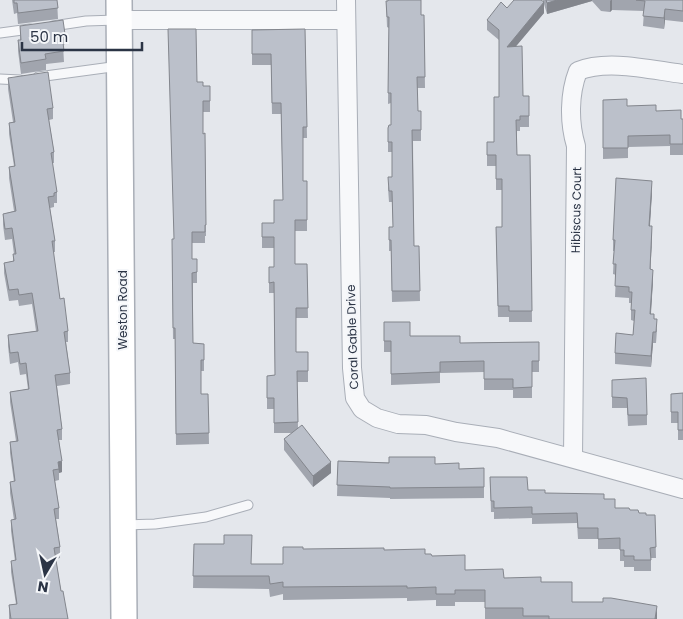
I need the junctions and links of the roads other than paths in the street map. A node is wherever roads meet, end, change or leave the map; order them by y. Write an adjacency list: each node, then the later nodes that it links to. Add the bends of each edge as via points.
1 (346, 0): 3 (street, Coral Gable Drive)
2 (120, 10): 3 (street); 4 (lane, via 86,21); 5 (main road, Weston Road)
3 (346, 20): 8 (street, Coral Gable Drive, via 355,398 362,409 377,418 398,424 426,425 498,438)
4 (0, 33)
5 (120, 66): 7 (lane, via 20,80); 11 (main road, Weston Road)
6 (683, 74): 8 (street, Hibiscus Court, via 590,66 578,71 573,85 571,106 576,146)
7 (0, 79)
8 (573, 458): 9 (street, Coral Gable Drive)
9 (683, 489)
10 (248, 505): 11 (lane, via 206,517)
11 (124, 526): 12 (main road, Weston Road)
12 (124, 619)

